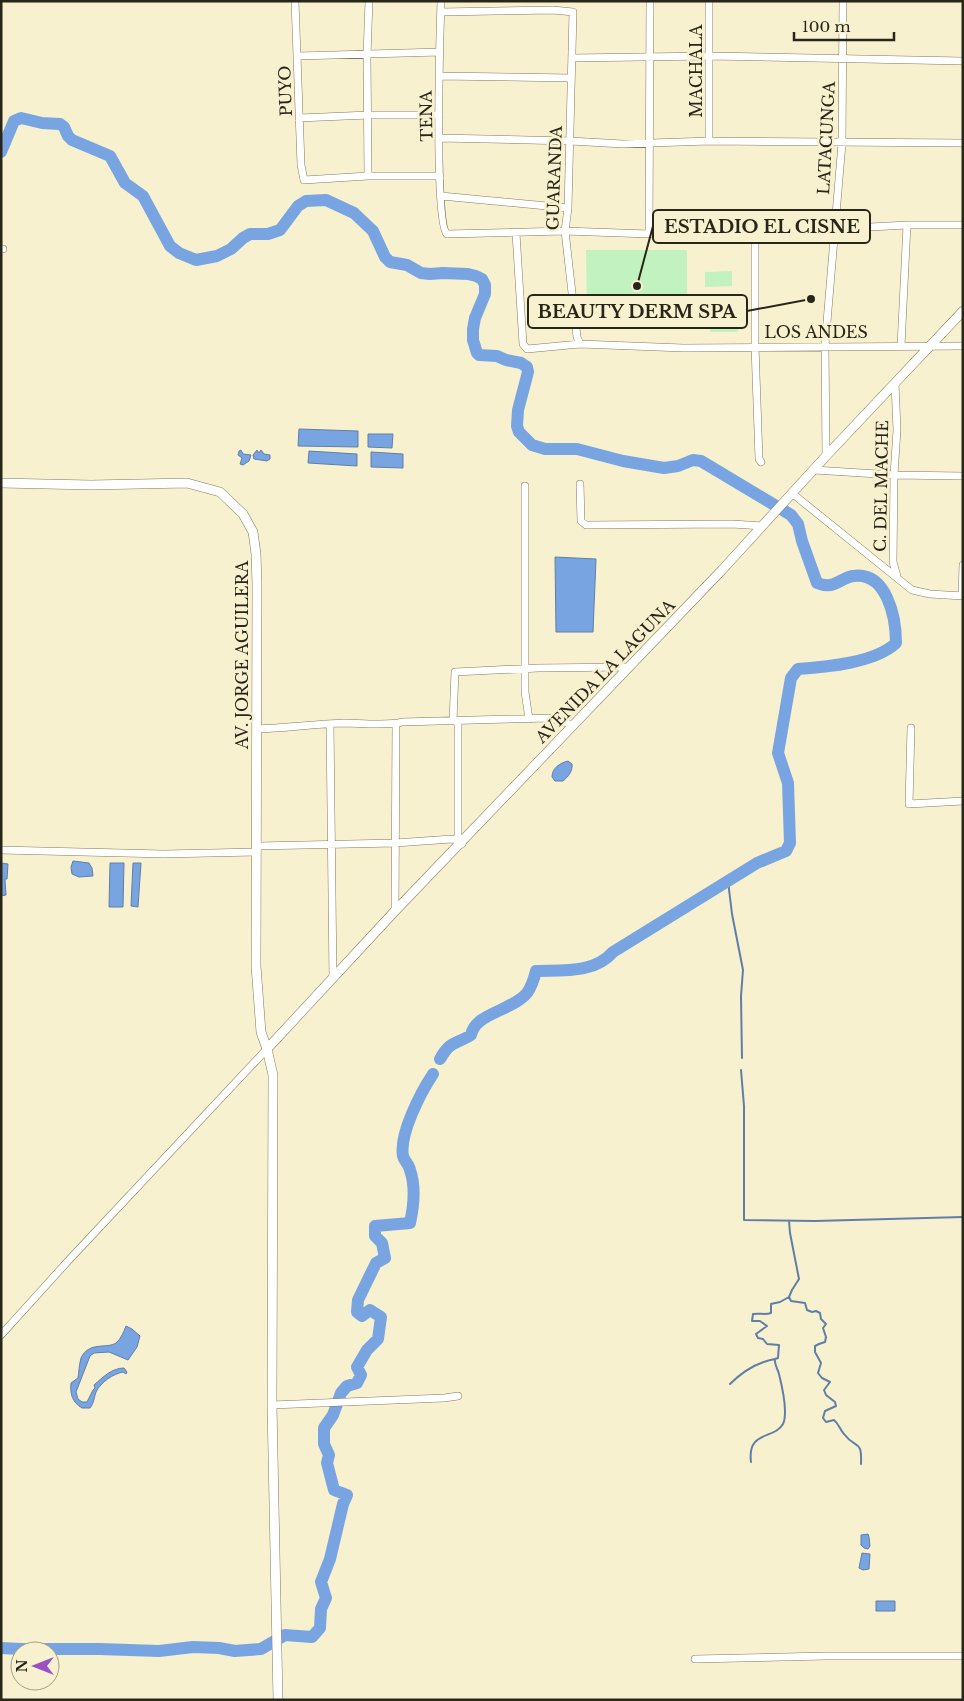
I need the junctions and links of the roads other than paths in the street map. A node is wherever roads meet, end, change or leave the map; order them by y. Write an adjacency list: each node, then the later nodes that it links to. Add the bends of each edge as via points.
1 (295, 1): 10 (street, PUYO)
2 (369, 1): 9 (street)
3 (441, 1): 7 (street, TENA)
4 (650, 1): 11 (street)
5 (710, 1): 12 (street, MACHALA)
6 (844, 1): 14 (street, LATACUNGA)
7 (441, 12): 8 (street, TENA); 13 (street, GUARANDA, via 573,12)
8 (440, 52): 9 (street); 16 (street, TENA)
9 (367, 55): 10 (street); 18 (street)
10 (298, 56): 20 (street, PUYO)
11 (649, 56): 12 (street); 13 (street); 24 (street)
12 (710, 56): 14 (street); 23 (street, MACHALA)
13 (572, 58): 17 (street, GUARANDA)
14 (843, 58): 15 (street); 25 (street, LATACUNGA)
15 (963, 61)
16 (439, 76): 17 (street); 19 (street, TENA)
17 (571, 78): 22 (street, GUARANDA)
18 (368, 115): 19 (street); 20 (street); 27 (street)
19 (439, 115): 21 (street, TENA)
20 (299, 118): 27 (street, PUYO, via 304,180)
21 (440, 138): 22 (street); 28 (street, TENA)
22 (570, 141): 24 (street); 30 (street, GUARANDA)
23 (709, 141): 24 (street); 25 (street)
24 (649, 143): 37 (street)
25 (842, 143): 26 (street); 34 (street, LATACUNGA)
26 (963, 143)
27 (368, 176): 28 (street)
28 (440, 176): 29 (street, TENA)
29 (441, 196): 30 (street); 36 (street, TENA, via 447,234)
30 (568, 208): 35 (street, GUARANDA)
31 (908, 225): 32 (street); 34 (street); 42 (street)
32 (963, 225)
33 (755, 230): 34 (street); 37 (street); 40 (street)
34 (834, 230): 41 (street, LATACUNGA)
35 (564, 231): 36 (street); 37 (street); 39 (street, GUARANDA)
36 (516, 232): 39 (street, LOS ANDES, via 524,346 530,349)
37 (649, 234)
38 (963, 311): 43 (street, AVENIDA LA LAGUNA)
39 (580, 344): 40 (street, LOS ANDES, via 683,348)
40 (755, 346): 41 (street, LOS ANDES); 47 (street)
41 (825, 346): 42 (street, LOS ANDES); 46 (street, LATACUNGA)
42 (901, 346): 43 (street, LOS ANDES)
43 (929, 346): 44 (street, LOS ANDES); 45 (street, AVENIDA LA LAGUNA)
44 (963, 346)
45 (895, 383): 46 (street, AVENIDA LA LAGUNA); 49 (street, C. DEL MACHE, via 897,430)
46 (826, 456): 48 (street, AVENIDA LA LAGUNA)
47 (761, 462)
48 (814, 470): 49 (street); 54 (street, AVENIDA LA LAGUNA)
49 (894, 474): 50 (street); 57 (street, C. DEL MACHE, via 893,562)
50 (963, 476)
51 (1, 483): 67 (street, AV. JORGE AGUILERA, via 187,483 220,492 235,504 253,532 256,554)
52 (580, 484): 55 (street, via 581,521 586,525)
53 (525, 486): 60 (street)
54 (789, 497): 55 (street, AVENIDA LA LAGUNA); 57 (street)
55 (762, 526): 59 (street, AVENIDA LA LAGUNA)
56 (963, 565): 58 (street)
57 (897, 576): 58 (street, via 912,590)
58 (962, 596)
59 (629, 667): 60 (street); 65 (street, AVENIDA LA LAGUNA)
60 (526, 669): 61 (street); 62 (street, via 455,672)
61 (529, 719): 62 (street); 65 (street, via 549,718)
62 (456, 721): 64 (street); 69 (street)
63 (330, 724): 64 (street); 67 (street); 71 (street)
64 (396, 724): 70 (street)
65 (574, 725): 69 (street, AVENIDA LA LAGUNA)
66 (911, 728): 68 (street, via 909,804)
67 (258, 729): 72 (street, AV. JORGE AGUILERA)
68 (963, 801)
69 (460, 842): 70 (street); 74 (street, AVENIDA LA LAGUNA)
70 (395, 843): 71 (street); 74 (street)
71 (332, 844): 72 (street); 75 (street)
72 (258, 849): 73 (street, via 164,854); 76 (street, AV. JORGE AGUILERA, via 256,966 261,1032)
73 (1, 850)
74 (395, 912): 75 (street, AVENIDA LA LAGUNA)
75 (333, 980): 76 (street, AVENIDA LA LAGUNA)
76 (267, 1049): 77 (street); 79 (street, AV. JORGE AGUILERA, via 273,1075)
77 (1, 1335)
78 (458, 1396): 79 (street)
79 (272, 1404): 82 (street, AV. JORGE AGUILERA)
80 (963, 1656): 81 (street)
81 (695, 1659)
82 (278, 1700)

